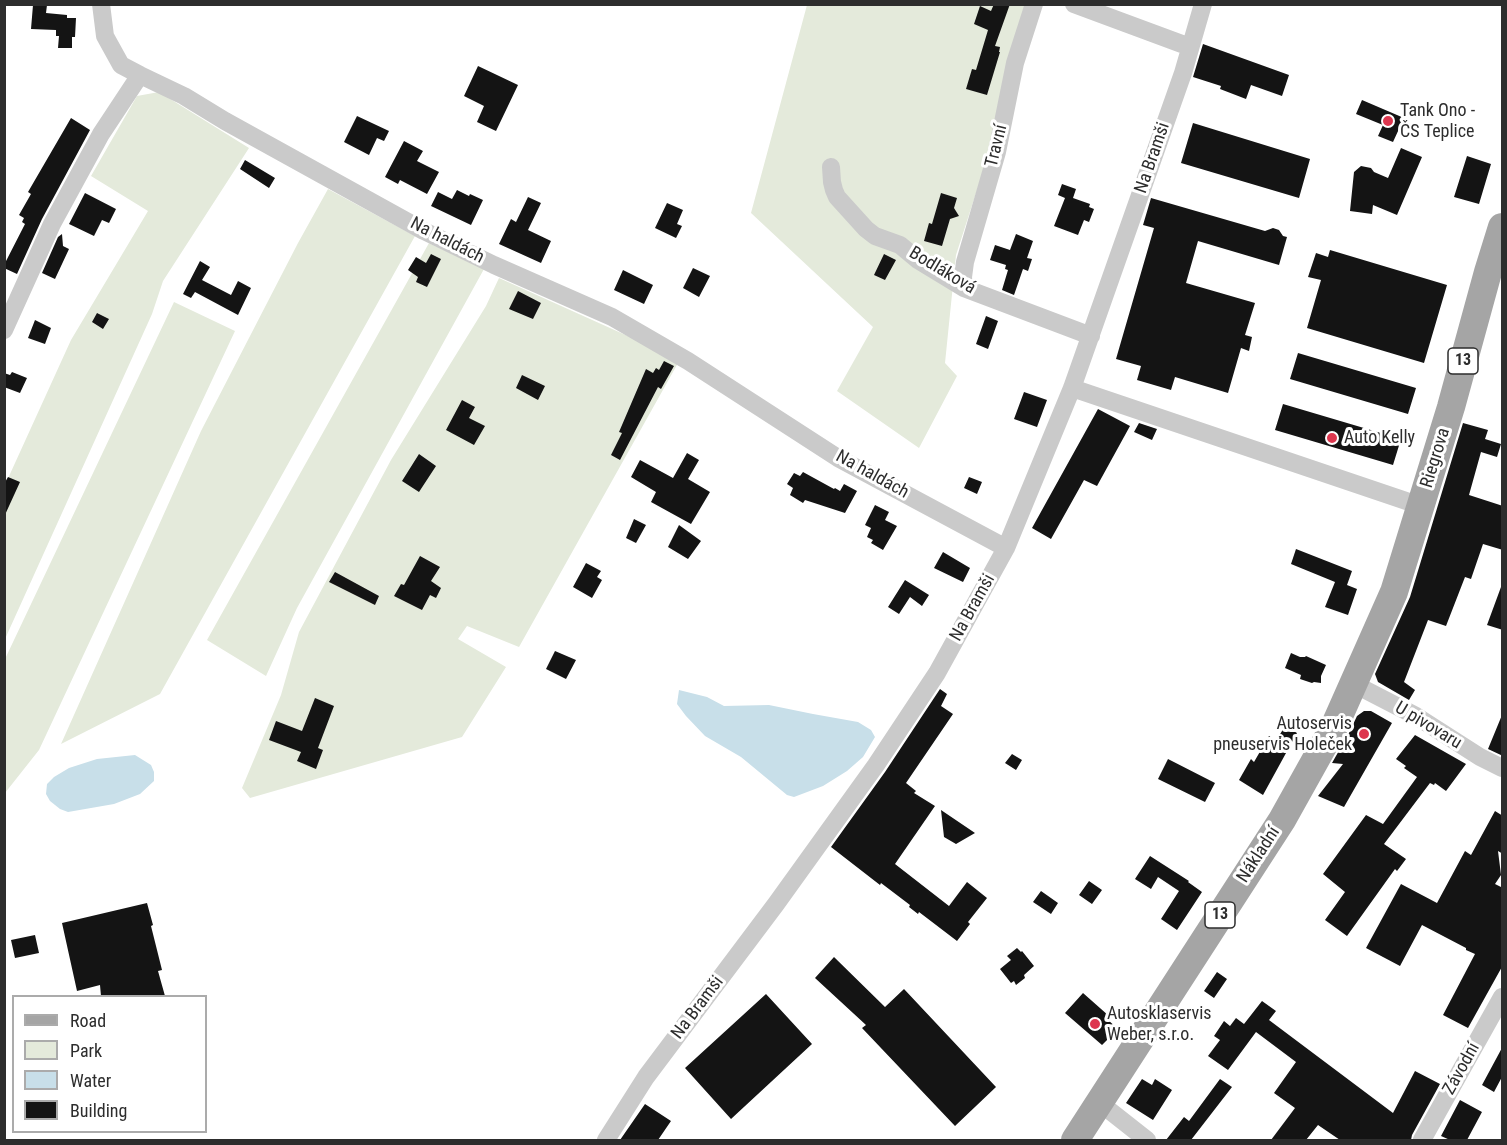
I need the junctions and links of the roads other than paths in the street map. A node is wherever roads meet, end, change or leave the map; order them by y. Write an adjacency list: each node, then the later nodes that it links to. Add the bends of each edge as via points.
1 (101, 4): 6 (street, Na haldách, via 105,36 121,65)
2 (1034, 4): 9 (street, Travní, via 1015,63 997,152 965,262)
3 (1074, 4): 5 (street)
4 (1203, 4): 5 (street, Na Bramši)
5 (1190, 48): 11 (street, Na Bramši)
6 (140, 75): 10 (street, via 101,134 52,224); 14 (street, Na haldách, via 424,231 612,318 688,361 838,458)
7 (831, 167): 9 (street, Bodláková, via 837,197 866,229 900,245)
8 (1503, 226): 13 (main road, Riegrova / 13)
9 (964, 288): 11 (street, Bodláková)
10 (4, 330)
11 (1090, 336): 12 (street, Na Bramši)
12 (1072, 388): 13 (street); 14 (street, Na Bramši)
13 (1421, 506): 15 (main road, Riegrova / 13, via 1394,592)
14 (1006, 548): 19 (street, Na Bramši, via 937,673 876,765 646,1077)
15 (1354, 684): 16 (street, U pivovaru); 18 (main road, Nákladní / 13, via 1282,820)
16 (1503, 768)
17 (1503, 997): 22 (street, Závodní)
18 (1100, 1103): 20 (main road, Nákladní / 13); 21 (street)
19 (606, 1140)
20 (1075, 1140)
21 (1147, 1140)
22 (1422, 1140)

